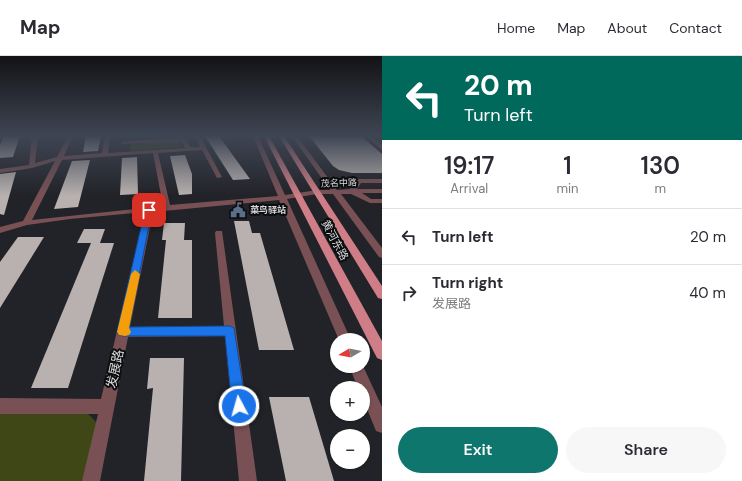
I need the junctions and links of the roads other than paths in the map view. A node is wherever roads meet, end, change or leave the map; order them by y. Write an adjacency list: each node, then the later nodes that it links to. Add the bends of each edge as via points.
1 (33, 156): 10 (street)
2 (92, 156): 9 (street)
3 (156, 156): 21 (street)
4 (208, 156): 12 (street)
5 (264, 156): 19 (street)
6 (277, 156): 18 (main road, 黄河东路)
7 (294, 156): 17 (main road, 黄河东路)
8 (309, 156): 14 (street)
9 (59, 158): 10 (street); 23 (street)
10 (32, 166): 11 (street)
11 (0, 171)
12 (219, 177)
13 (382, 181): 15 (street, via 359,181)
14 (335, 191): 15 (street, 茂名中路); 17 (street, 茂名中路); 26 (street)
15 (352, 191): 16 (street, 茂名中路); 20 (street, via 370,200)
16 (382, 191)
17 (317, 192): 18 (street, 茂名中路); 27 (main road, 黄河东路)
18 (298, 196): 19 (street, 茂名中路); 31 (main road, 黄河东路)
19 (282, 197): 21 (street, 茂名中路); 30 (street)
20 (382, 201)
21 (167, 208): 22 (street, 茂名中路)
22 (149, 210): 23 (street, 茂名中路); 29 (street, 发展路)
23 (26, 224): 24 (street, 茂名中路)
24 (0, 230)
25 (219, 232): 28 (street)
26 (382, 255)
27 (382, 295)
28 (230, 331): 29 (street); 37 (street)
29 (123, 332): 34 (street, 发展路)
30 (342, 333)
31 (382, 354)
32 (359, 373): 35 (street)
33 (0, 406): 34 (street)
34 (107, 407): 36 (street, 发展路)
35 (382, 425)
36 (91, 481)
37 (248, 481)

